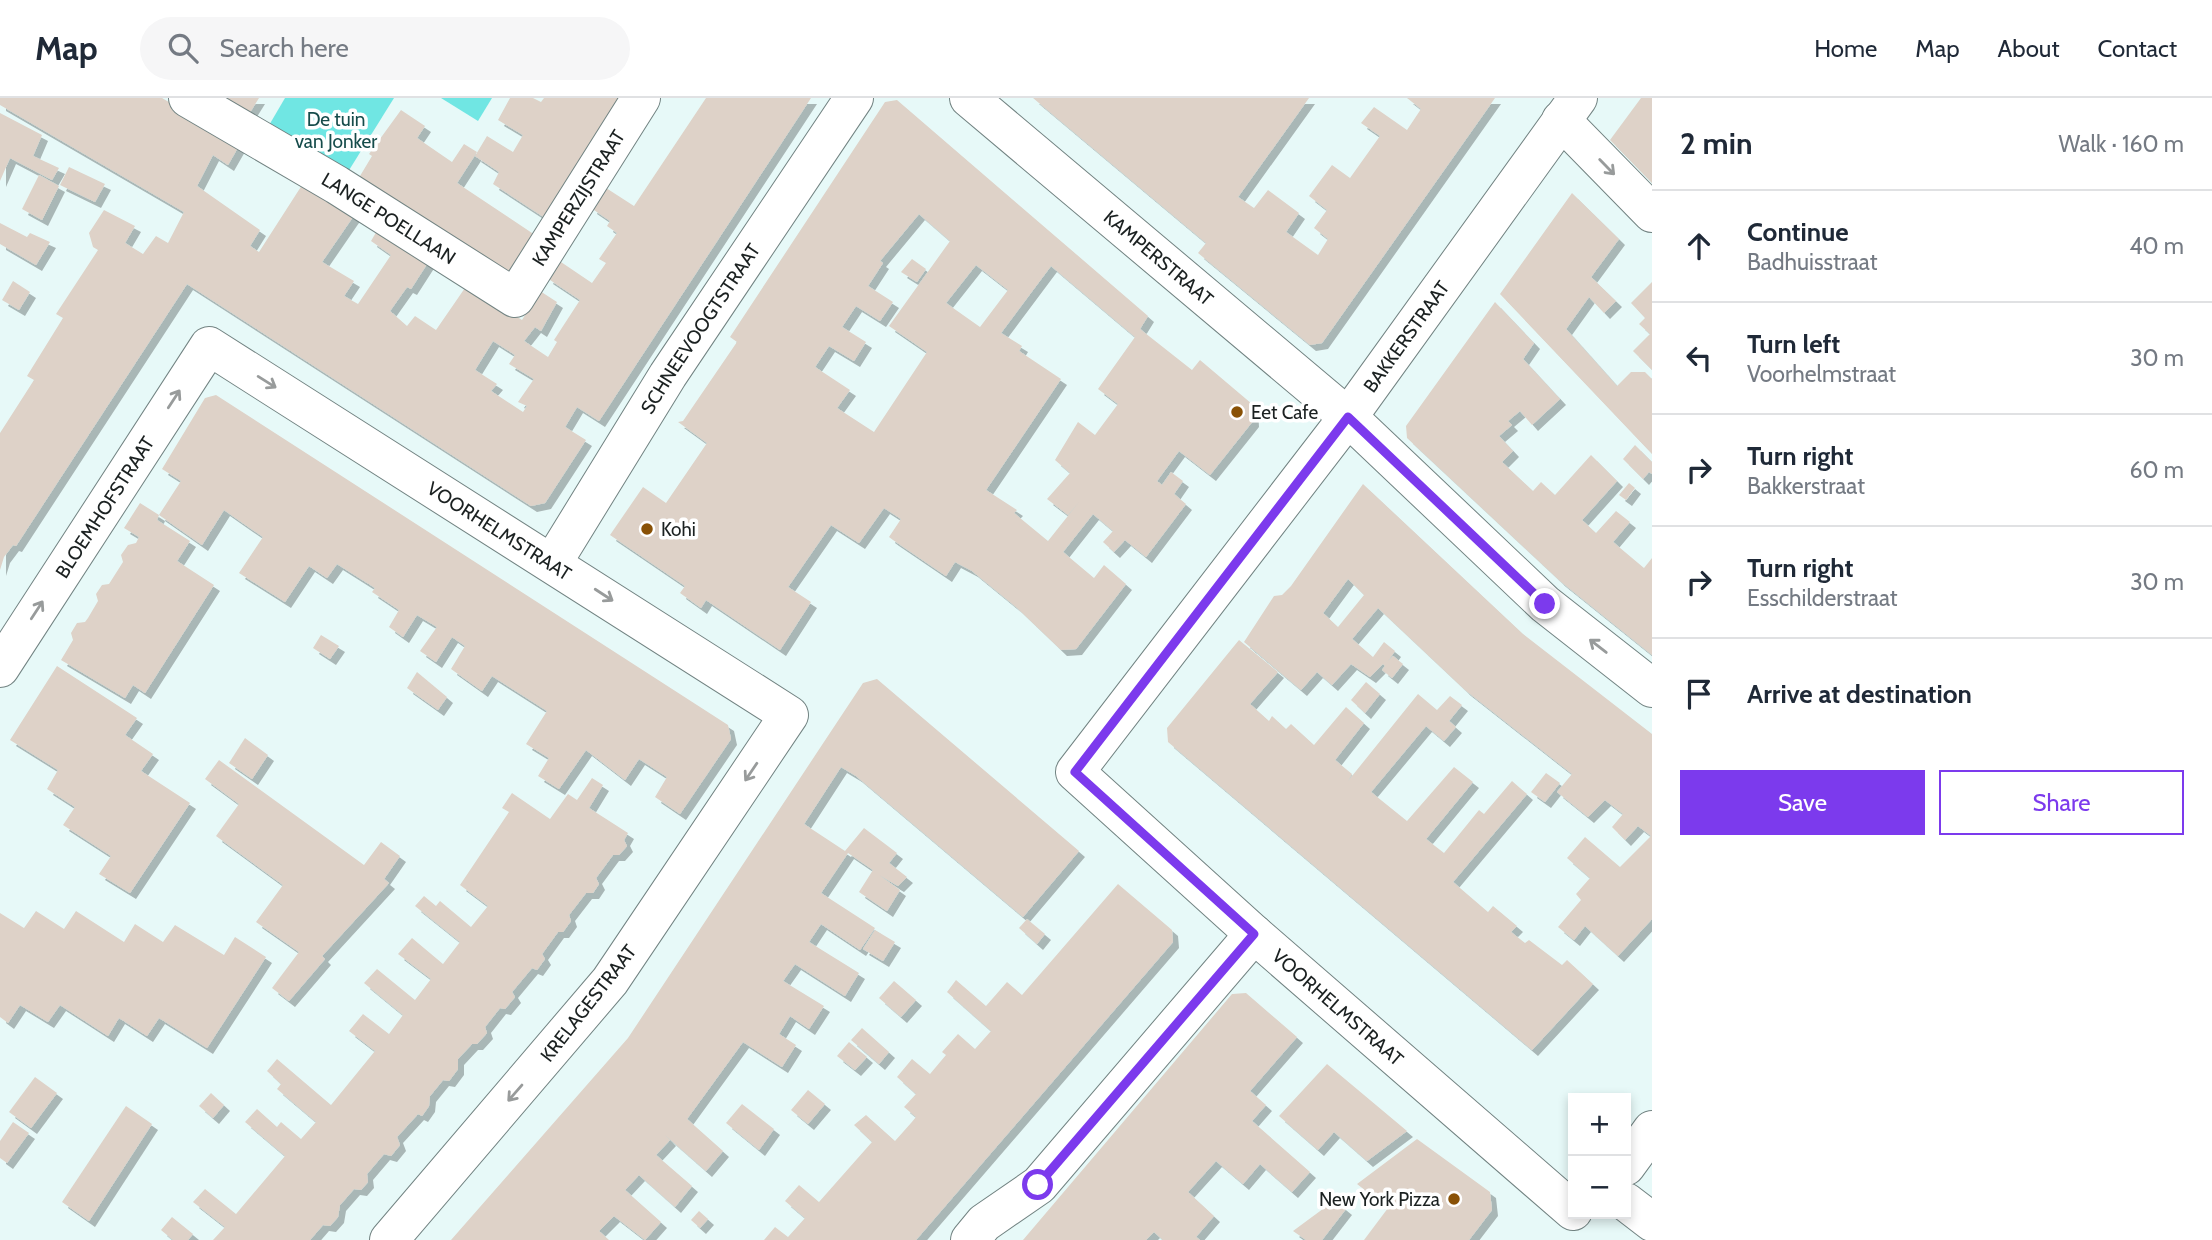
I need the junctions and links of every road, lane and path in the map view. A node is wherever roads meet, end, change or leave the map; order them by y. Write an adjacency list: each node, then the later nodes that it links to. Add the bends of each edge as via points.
1 (188, 98): 7 (street, LANGE POELLAAN, via 337,185)
2 (640, 98): 7 (street, KAMPERZIJSTRAAT)
3 (854, 98): 10 (street, SCHNEEVOOGTSTRAAT, via 668,375)
4 (969, 98): 9 (street, KAMPERSTRAAT)
5 (1570, 109): 6 (street, one-way to 6); 9 (street, BAKKERSTRAAT)
6 (1652, 213)
7 (515, 298)
8 (209, 346): 10 (street, VOORHELMSTRAAT, one-way to 10); 11 (street, BLOEMHOFSTRAAT, one-way to 8)
9 (1348, 417): 12 (street, KAMPERSTRAAT, one-way to 9, via 1545,604); 14 (street, BAKKERSTRAAT)
10 (553, 562): 13 (street, VOORHELMSTRAAT, one-way to 13)
11 (0, 668)
12 (1652, 688)
13 (789, 715): 21 (street, KRELAGESTRAAT, one-way to 21, via 610,981)
14 (1075, 772): 15 (street, VOORHELMSTRAAT)
15 (1254, 934): 19 (street, VOORHELMSTRAAT); 22 (street, via 1038,1185 984,1223)
16 (1652, 1130): 17 (street)
17 (1631, 1159)
18 (1631, 1206): 20 (street)
19 (1578, 1220)
20 (1652, 1222)
21 (389, 1240)
22 (970, 1240)

